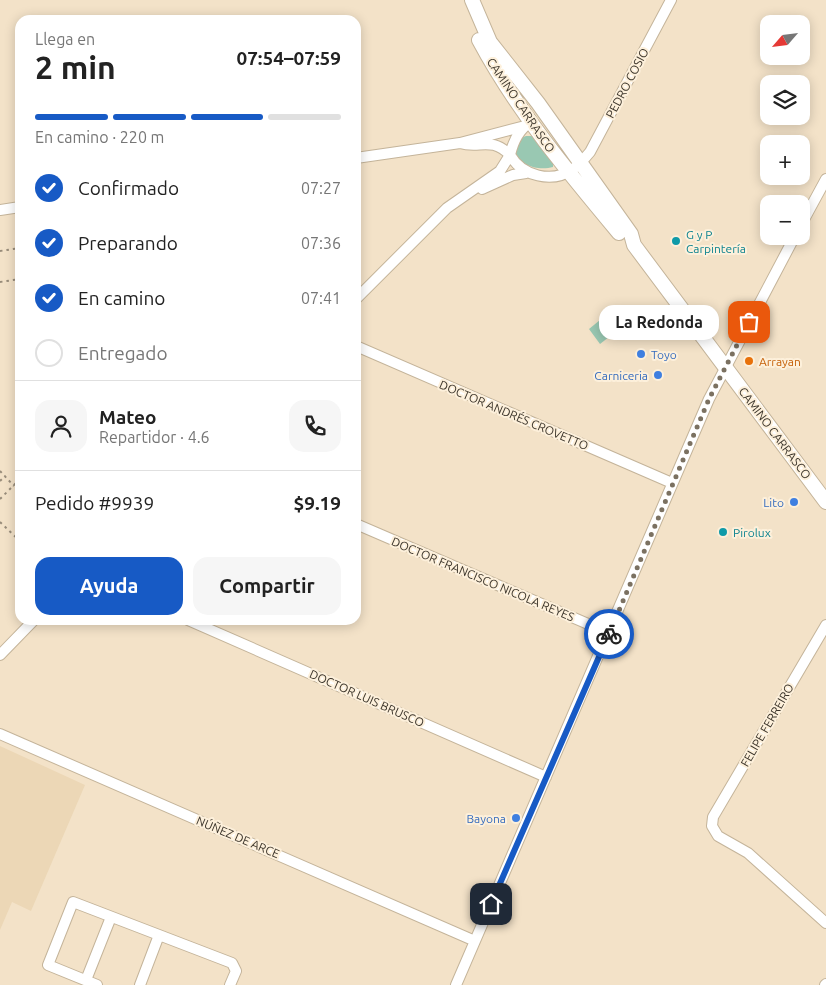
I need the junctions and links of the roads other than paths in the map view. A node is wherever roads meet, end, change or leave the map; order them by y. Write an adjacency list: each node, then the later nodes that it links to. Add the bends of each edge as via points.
1 (464, 0): 4 (main road, CAMINO CARRASCO, via 478,37)
2 (472, 0): 8 (main road, CAMINO CARRASCO, via 490,42)
3 (671, 0): 8 (street, PEDRO COSIO, via 590,152)
4 (528, 124): 5 (street); 6 (street, via 512,146); 8 (main road, via 543,126); 9 (main road, CAMINO CARRASCO)
5 (460, 142): 6 (street, via 491,144 503,148); 7 (street)
6 (510, 155): 10 (street); 12 (street, via 500,171)
7 (361, 157)
8 (580, 163): 9 (street, PEDRO COSIO); 16 (main road, CAMINO CARRASCO, via 631,234)
9 (568, 172): 10 (street, via 548,176); 16 (main road, CAMINO CARRASCO, via 626,240)
10 (526, 173): 12 (street)
11 (826, 179): 14 (street)
12 (474, 191): 18 (street, via 447,208)
13 (15, 208): 15 (street)
14 (810, 208)
15 (0, 210)
16 (634, 245): 20 (main road, CAMINO CARRASCO)
17 (790, 245): 20 (street)
18 (361, 294)
19 (361, 348): 21 (street, DOCTOR ANDRÉS CROVETTO)
20 (725, 367): 21 (street); 22 (main road, CAMINO CARRASCO)
21 (672, 483): 27 (street)
22 (826, 502)
23 (361, 526): 27 (street, DOCTOR FRANCISCO NICOLA REYES)
24 (29, 625): 28 (street)
25 (199, 625): 30 (street, DOCTOR LUIS BRUSCO)
26 (826, 625): 32 (street, FELIPE FERREIRO, via 713,817 712,826 718,836 748,853)
27 (609, 633): 30 (street)
28 (0, 655)
29 (0, 734): 34 (street, NÚÑEZ DE ARCE)
30 (546, 777): 34 (street)
31 (111, 916): 33 (street); 35 (street); 35 (street, via 73,902 48,966)
32 (826, 923)
33 (159, 935): 37 (street); 38 (street, via 232,964 236,972)
34 (475, 940): 39 (street)
35 (86, 980): 36 (street)
36 (97, 985)
37 (140, 985)
38 (230, 985)
39 (456, 985)

